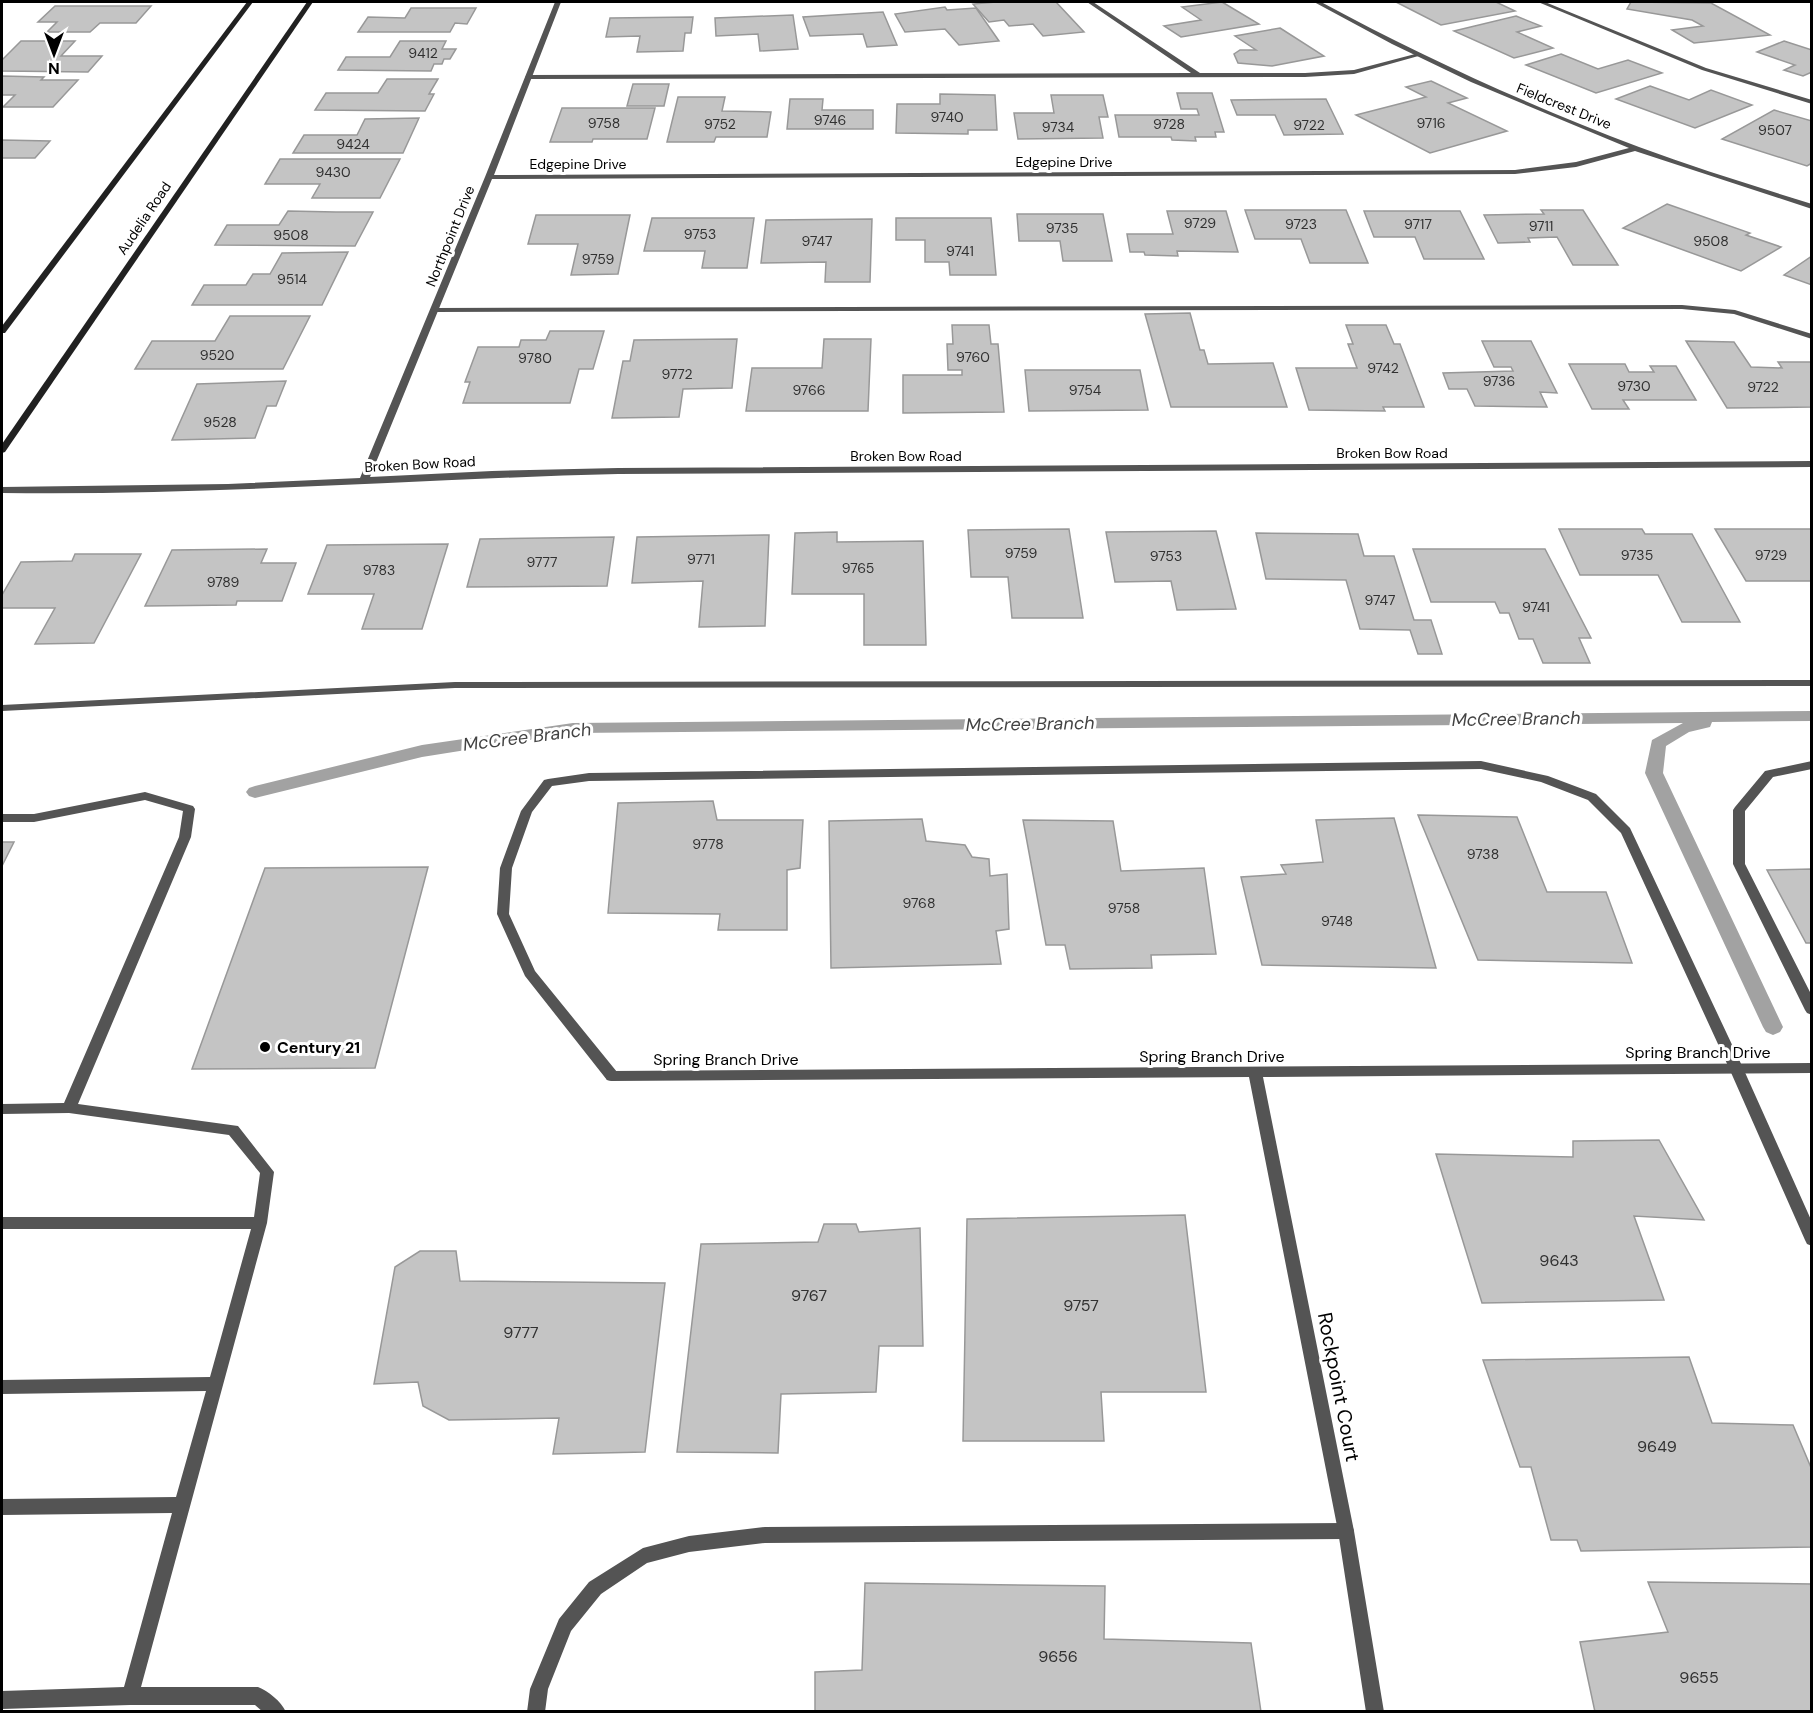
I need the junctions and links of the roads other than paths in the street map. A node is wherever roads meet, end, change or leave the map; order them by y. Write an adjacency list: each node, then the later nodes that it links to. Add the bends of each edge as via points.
1 (250, 2): 15 (main road)
2 (310, 2): 17 (main road, Audelia Road)
3 (558, 2): 9 (street, Northpoint Drive)
4 (1090, 2): 8 (street)
5 (1317, 2): 7 (street, Fieldcrest Drive)
6 (1542, 2): 10 (street, via 1704,69)
7 (1419, 55): 8 (street, via 1354,72); 11 (street, Fieldcrest Drive, via 1479,84)
8 (1198, 75): 9 (street)
9 (528, 77): 12 (street, Northpoint Drive)
10 (1812, 102)
11 (1636, 148): 12 (street, Edgepine Drive, via 1588,164 1515,172); 13 (street, Fieldcrest Drive)
12 (489, 177): 14 (street, Northpoint Drive)
13 (1812, 207)
14 (434, 310): 16 (street, via 1682,307 1735,312); 19 (street, Northpoint Drive)
15 (2, 331)
16 (1812, 337)
17 (2, 450)
18 (1812, 464): 19 (street, Broken Bow Road, via 618,471)
19 (364, 480): 20 (street, Broken Bow Road, via 228,487)
20 (2, 490)
21 (1812, 682): 22 (street, via 455,685)
22 (2, 708)
23 (1812, 765): 25 (street, via 1769,774 1739,810 1739,864)
24 (2, 818): 29 (street, via 34,818 145,796 189,809 185,837)
25 (1812, 1010)
26 (1736, 1068): 27 (street, Spring Branch Drive); 28 (street, Spring Branch Drive); 28 (street, Spring Branch Drive, via 1626,831 1592,797 1544,779 1481,765 589,777 548,783 527,811 506,868 502,914 530,973 612,1076); 33 (street)
27 (1812, 1068)
28 (1256, 1072): 38 (street, Rockpoint Court)
29 (69, 1108): 30 (street); 32 (street, via 233,1130 267,1172)
30 (2, 1109)
31 (2, 1223): 32 (street)
32 (260, 1223): 34 (street)
33 (1812, 1240)
34 (215, 1384): 35 (street); 36 (street)
35 (2, 1387)
36 (182, 1505): 37 (street); 39 (street)
37 (2, 1507)
38 (1346, 1531): 42 (street, via 765,1535 689,1544 643,1556 595,1588 565,1625 539,1689); 43 (street, Rockpoint Court)
39 (129, 1696): 40 (street); 41 (street, via 258,1696)
40 (2, 1700)
41 (277, 1712)
42 (536, 1712)
43 (1376, 1712)

